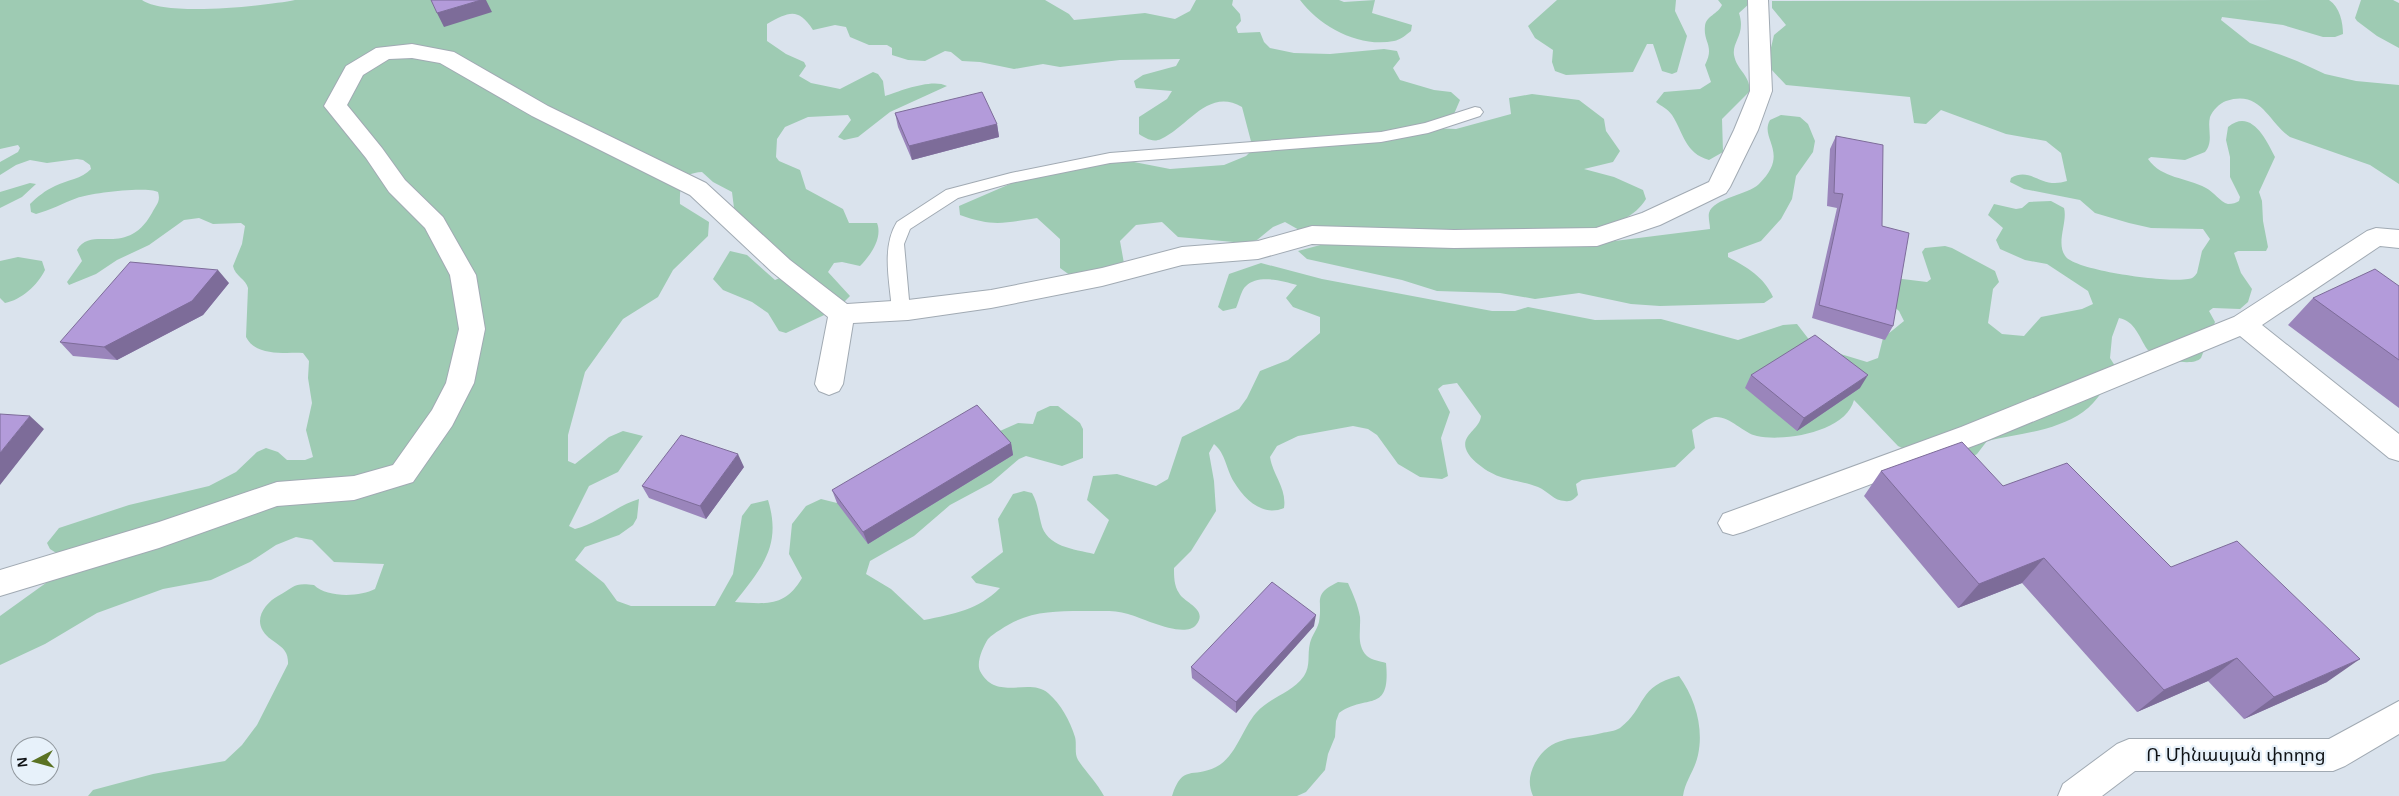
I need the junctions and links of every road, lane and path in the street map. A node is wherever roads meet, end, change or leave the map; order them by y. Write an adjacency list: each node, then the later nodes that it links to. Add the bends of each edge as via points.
1 (1758, 0): 4 (street, via 1761,91 1718,187 1651,219 1597,237 1454,239 1312,236 1258,250 1182,256 991,299)
2 (1475, 112): 4 (lane, via 1428,128 1381,137 1110,158 952,194 903,226 896,244)
3 (2399, 239): 6 (street, via 2376,237)
4 (901, 311): 5 (street)
5 (842, 314): 7 (street); 10 (street, via 781,266 698,189 540,111 446,57 412,51 384,53 354,71 335,106 397,186 434,223 463,275 472,329 460,384 442,418 403,474 354,488 277,494 158,535)
6 (2243, 324): 8 (street); 9 (street, via 1971,435)
7 (829, 384)
8 (2399, 450)
9 (1734, 523)
10 (0, 583)
11 (2399, 716): 12 (street, Ռ Մինասյան փողոց, via 2333,755 2129,756)
12 (2075, 796)

